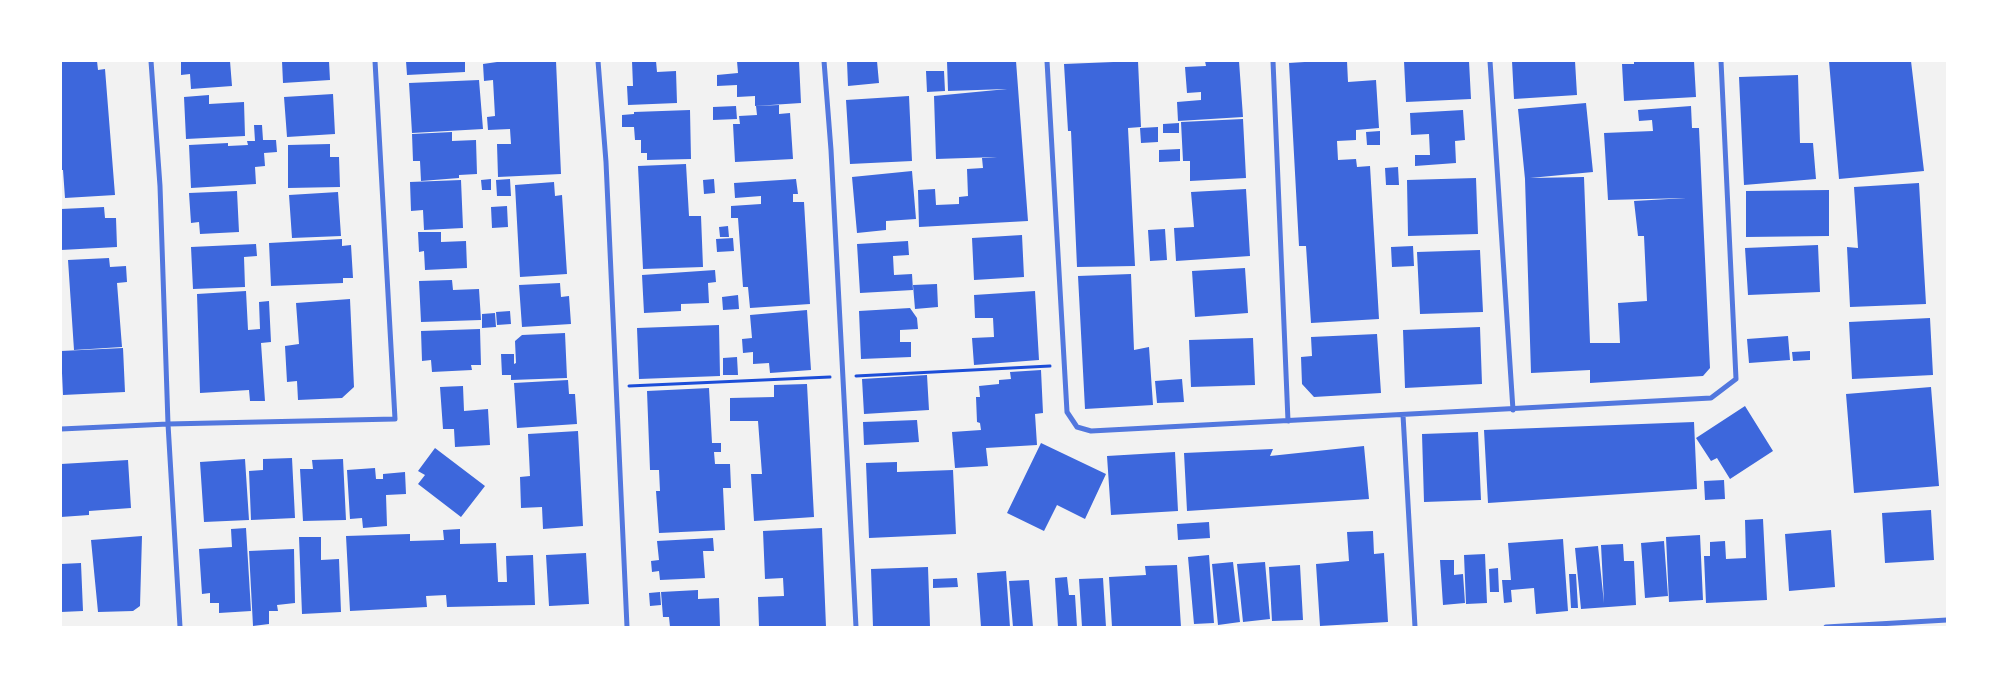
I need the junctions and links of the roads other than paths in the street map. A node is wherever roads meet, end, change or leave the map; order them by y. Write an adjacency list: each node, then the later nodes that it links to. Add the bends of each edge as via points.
1 (151, 61): 12 (street, via 160,186)
2 (375, 61): 12 (street, via 395,419)
3 (598, 61): 16 (street)
4 (824, 61): 17 (street)
5 (1047, 61): 11 (street, via 1067,412 1073,423 1084,430)
6 (1273, 61): 11 (street)
7 (1490, 61): 9 (street)
8 (1722, 61): 9 (street, via 1736,379 1711,398)
9 (1513, 410): 10 (street)
10 (1403, 415): 11 (street); 18 (street)
11 (1288, 421)
12 (168, 424): 13 (street); 15 (street)
13 (61, 429)
14 (1947, 620): 19 (street)
15 (180, 627)
16 (627, 627)
17 (856, 627)
18 (1415, 627)
19 (1826, 627)

